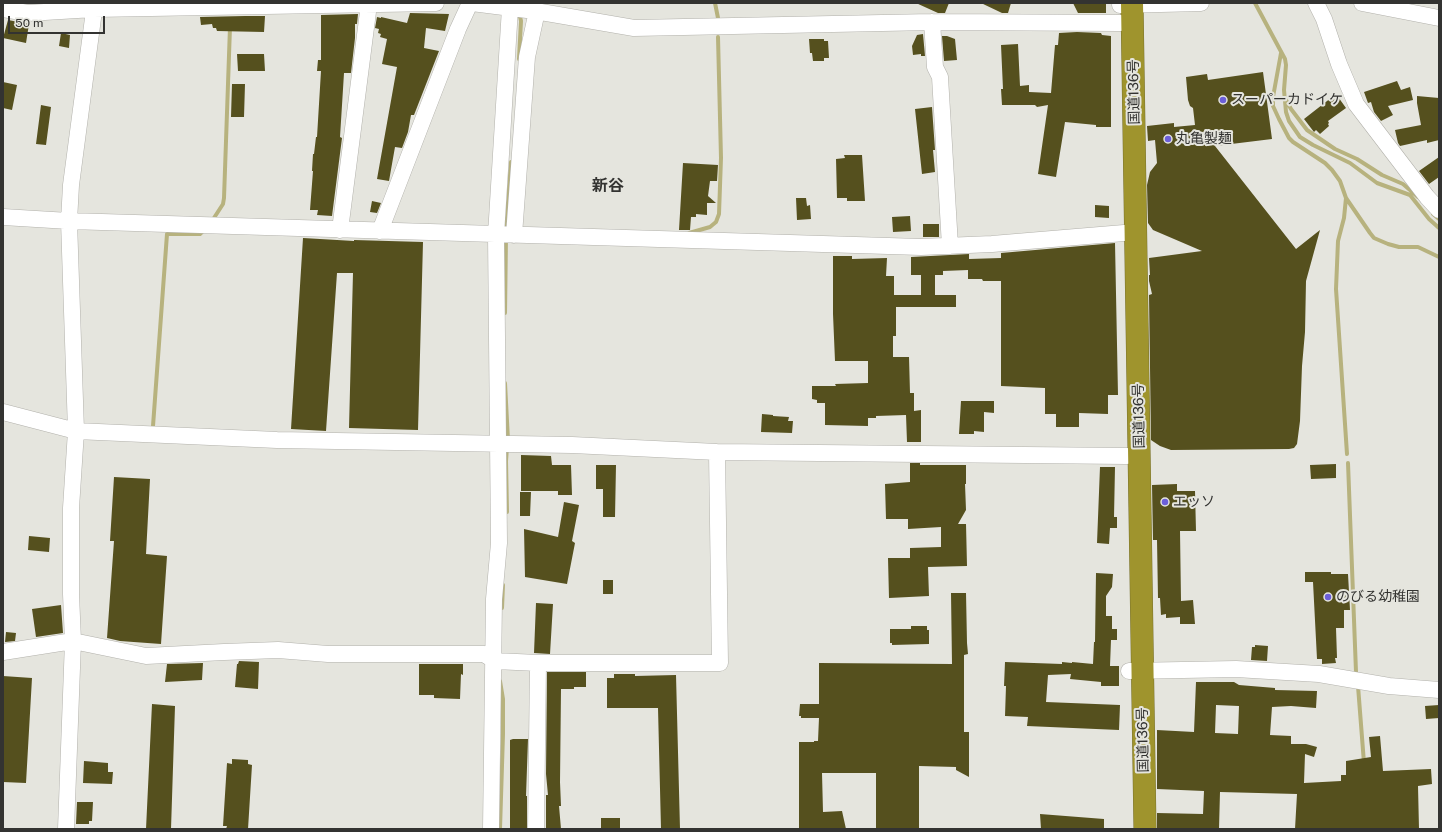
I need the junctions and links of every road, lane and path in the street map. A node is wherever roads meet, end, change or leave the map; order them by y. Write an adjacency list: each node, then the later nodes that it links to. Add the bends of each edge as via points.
1 (436, 3): 6 (street)
2 (471, 3): 9 (street); 20 (street, via 458,29)
3 (1201, 3): 10 (street)
4 (1316, 3): 16 (street, via 1356,104)
5 (1362, 3): 14 (street)
6 (369, 4): 7 (street); 19 (street)
7 (95, 6): 8 (street); 18 (street, via 71,186)
8 (29, 8): 11 (street)
9 (510, 8): 13 (street); 22 (street)
10 (1125, 8): 15 (street); 21 (highway, 国道136号)
11 (3, 9)
12 (567, 9): 13 (street); 15 (street, via 634,28)
13 (532, 10): 23 (street)
14 (1439, 18)
15 (932, 22): 24 (street, via 935,67 940,77)
16 (1439, 210)
17 (3, 216): 18 (street)
18 (69, 221): 19 (street); 26 (street)
19 (340, 230): 20 (street)
20 (380, 231): 22 (street)
21 (1130, 232): 24 (street); 29 (highway, 国道136号); 34 (highway, 国道136号)
22 (496, 235): 23 (street); 27 (street)
23 (514, 235): 24 (street)
24 (950, 246)
25 (3, 412): 26 (street)
26 (76, 431): 27 (street, via 276,440); 30 (street, via 72,508)
27 (498, 444): 28 (street); 32 (street, via 499,543 494,599)
28 (717, 452): 29 (street); 33 (street, via 720,663)
29 (1127, 456): 34 (highway, 国道136号)
30 (73, 642): 31 (street); 32 (street, via 146,656 278,650 328,654 484,654); 36 (street)
31 (3, 652)
32 (493, 660): 33 (street); 37 (street)
33 (538, 663): 38 (street)
34 (1135, 671): 35 (street, via 1236,669 1311,674 1389,686); 39 (highway, 国道136号); 40 (highway, 国道136号)
35 (1439, 690)
36 (66, 829)
37 (491, 829)
38 (536, 829)
39 (1132, 829)
40 (1144, 829)

